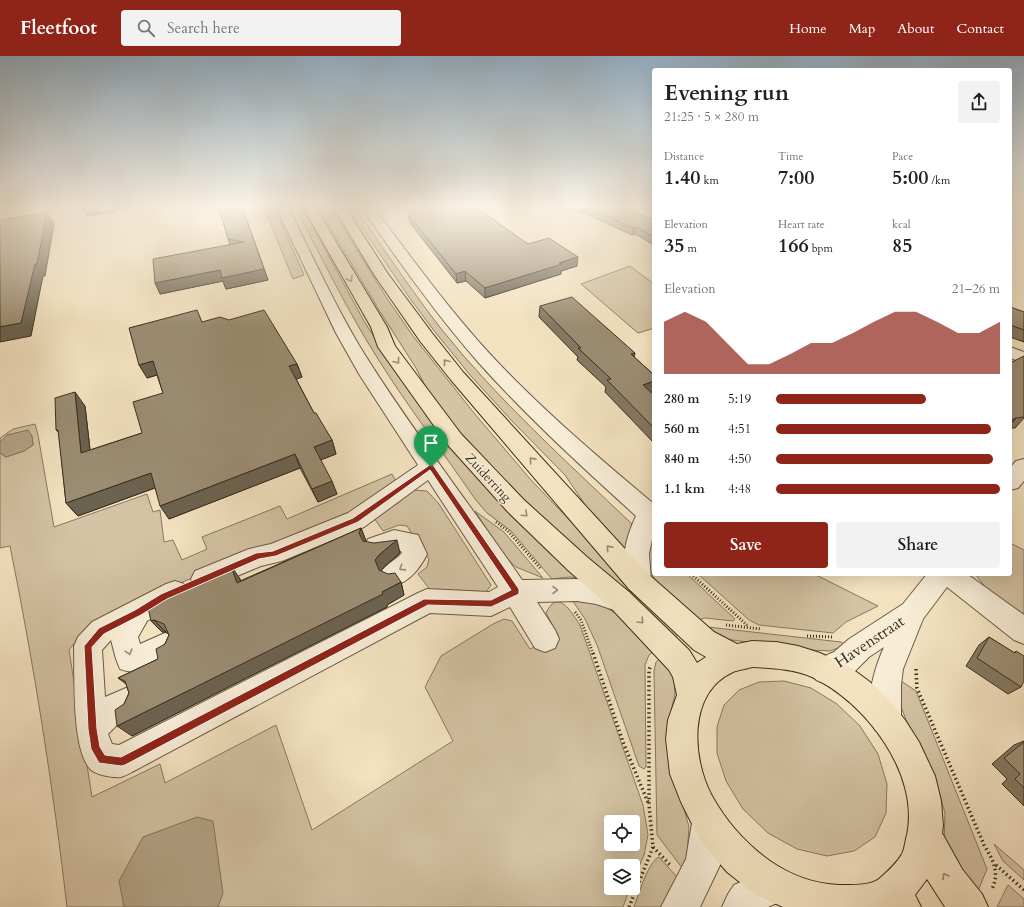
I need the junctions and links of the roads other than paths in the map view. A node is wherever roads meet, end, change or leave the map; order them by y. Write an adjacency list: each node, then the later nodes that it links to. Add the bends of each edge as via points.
1 (301, 247): 7 (street, via 334,317 368,374)
2 (333, 247): 17 (main road, Zuiderring, one-way to 17, via 379,327 387,347 454,440 521,511)
3 (363, 247): 15 (main road, one-way to 3, via 457,376 382,276)
4 (396, 247): 10 (street, via 461,333 496,372 540,416)
5 (1012, 353): 6 (street)
6 (1024, 358)
7 (431, 467): 16 (street); 19 (street, via 356,520 273,554 258,556 164,597)
8 (1024, 467): 9 (street)
9 (1012, 480)
10 (652, 516): 15 (street, via 638,541)
11 (377, 546): 12 (street, one-way to 12, via 394,540 409,542 416,554 407,565)
12 (392, 574)
13 (940, 576): 18 (street, Havenstraat)
14 (951, 576): 20 (street)
15 (638, 581): 23 (main road, via 704,641)
16 (516, 591): 17 (street, one-way to 17, via 577,590); 21 (street); 28 (street, via 491,604 427,601 121,761 103,759 96,749)
17 (620, 600): 25 (main road, Zuiderring, one-way to 25, via 679,660 687,673)
18 (912, 612): 24 (street, Havenstraat, via 859,648 844,662); 27 (street, Havenstraat, via 889,669 886,685)
19 (138, 613): 22 (street, one-way to 22, via 124,635 130,659 138,659); 28 (street, via 102,631 88,646)
20 (1024, 631)
21 (545, 638)
22 (165, 646)
23 (736, 658): 24 (main road, via 752,654 775,654 800,659); 25 (main road, via 713,669)
24 (826, 670): 27 (main road, via 863,695)
25 (691, 694): 29 (main road, via 683,722 682,750 688,780)
26 (126, 703): 28 (street, via 108,712)
27 (886, 719): 30 (main road, via 904,745 918,774 926,808)
28 (92, 729)
29 (709, 823): 31 (main road, via 730,850 746,865); 34 (street, via 703,863)
30 (925, 838): 32 (main road, one-way to 30, via 953,888); 33 (main road, via 917,863 904,881)
31 (775, 885): 33 (main road, via 818,902 848,905); 35 (street, via 748,898)
32 (979, 900)
33 (895, 901)
34 (680, 907)
35 (740, 907)

